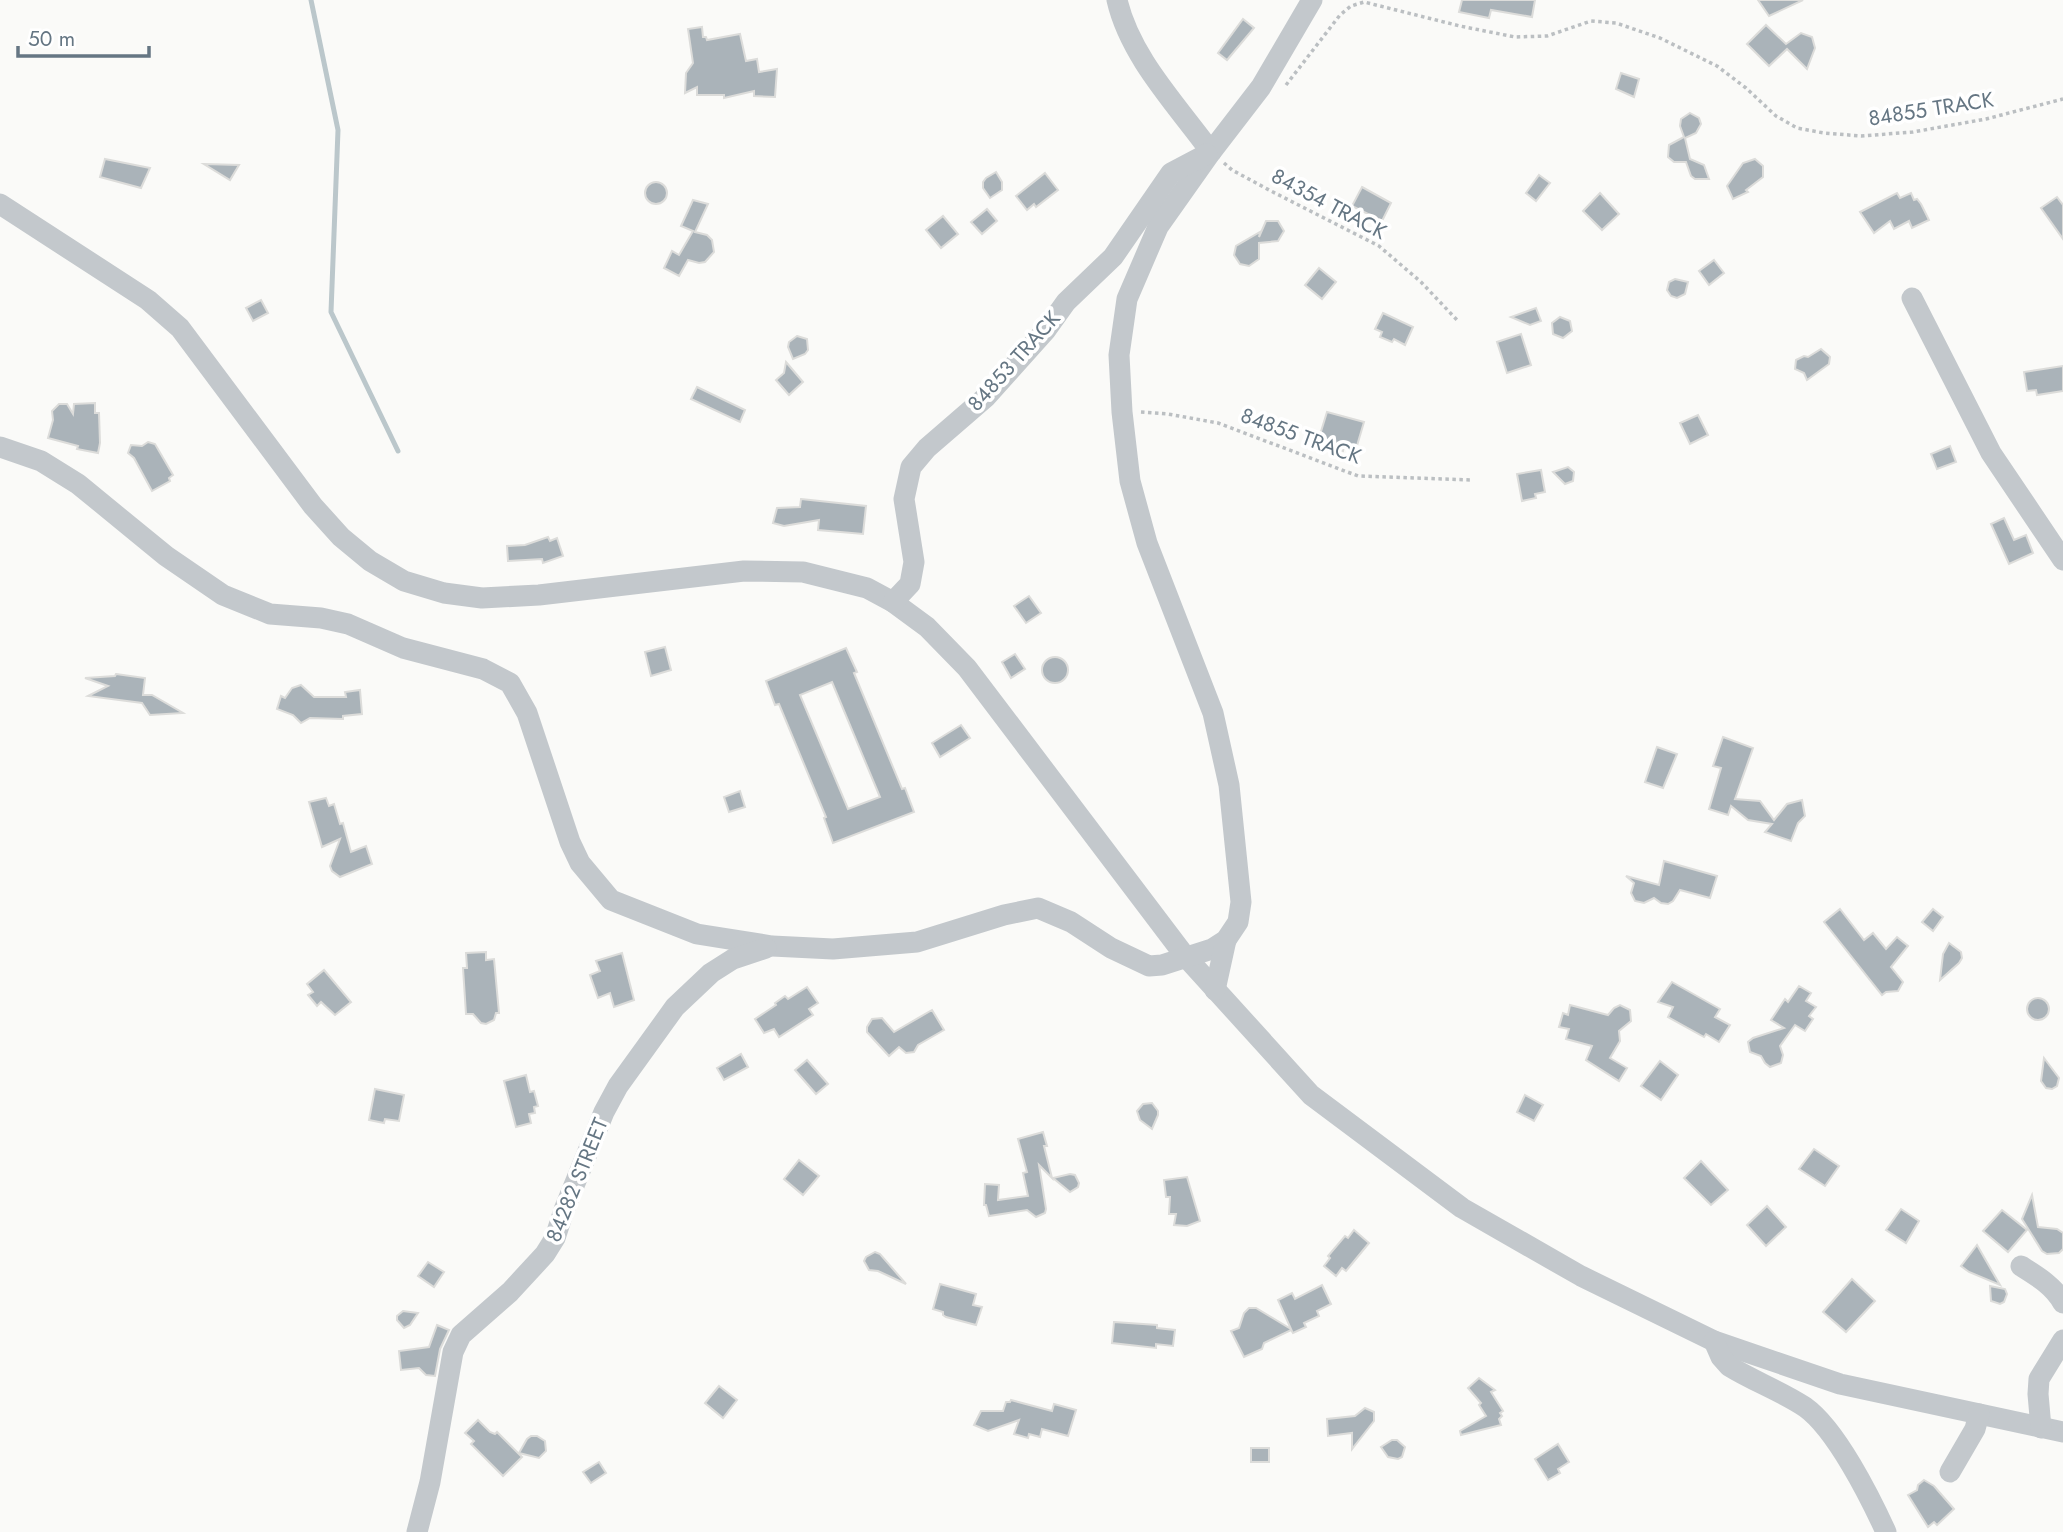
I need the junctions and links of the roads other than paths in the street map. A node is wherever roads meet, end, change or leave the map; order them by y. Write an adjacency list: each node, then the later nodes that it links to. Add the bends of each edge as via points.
1 (1117, 0): 3 (street, via 1126,30 1146,63)
2 (1311, 0): 3 (street, via 1261,87)
3 (1211, 152): 8 (street, 84853 TRACK, via 1171,173 1112,257 1066,302 986,397 911,467 904,499 914,562 910,584); 9 (street, via 1158,227 1127,299 1119,355 1130,481 1147,543 1213,713 1229,785 1241,901 1238,922)
4 (0, 204): 8 (street, via 148,300 180,328 313,506 370,561 404,581 482,598 744,571 803,572 867,588)
5 (1912, 298): 7 (street, via 1990,453)
6 (0, 447): 10 (street, via 41,461 78,484 166,556 223,595 270,614 348,624 403,648 483,669 510,683 527,713 570,842 580,863 611,900 697,934)
7 (2063, 560)
8 (893, 602): 11 (street, via 927,627 967,668)
9 (1226, 940): 11 (street); 12 (street)
10 (772, 946): 11 (street, via 833,949 916,942 1038,908 1149,966); 21 (street, 84282 STREET, via 733,959 675,1007 604,1112 545,1254 510,1293 461,1335 453,1352 430,1482)
11 (1185, 956): 12 (street)
12 (1215, 990): 16 (street, via 1311,1096 1462,1208 1581,1276)
13 (2021, 1266): 14 (street)
14 (2063, 1303)
15 (2063, 1340): 18 (street, via 2039,1379)
16 (1714, 1342): 17 (street, via 1840,1384); 22 (street, via 1730,1366 1805,1408 1825,1427)
17 (1979, 1414): 18 (street); 20 (street)
18 (2041, 1428): 19 (street)
19 (2063, 1433)
20 (1950, 1472)
21 (416, 1532)
22 (1886, 1532)

